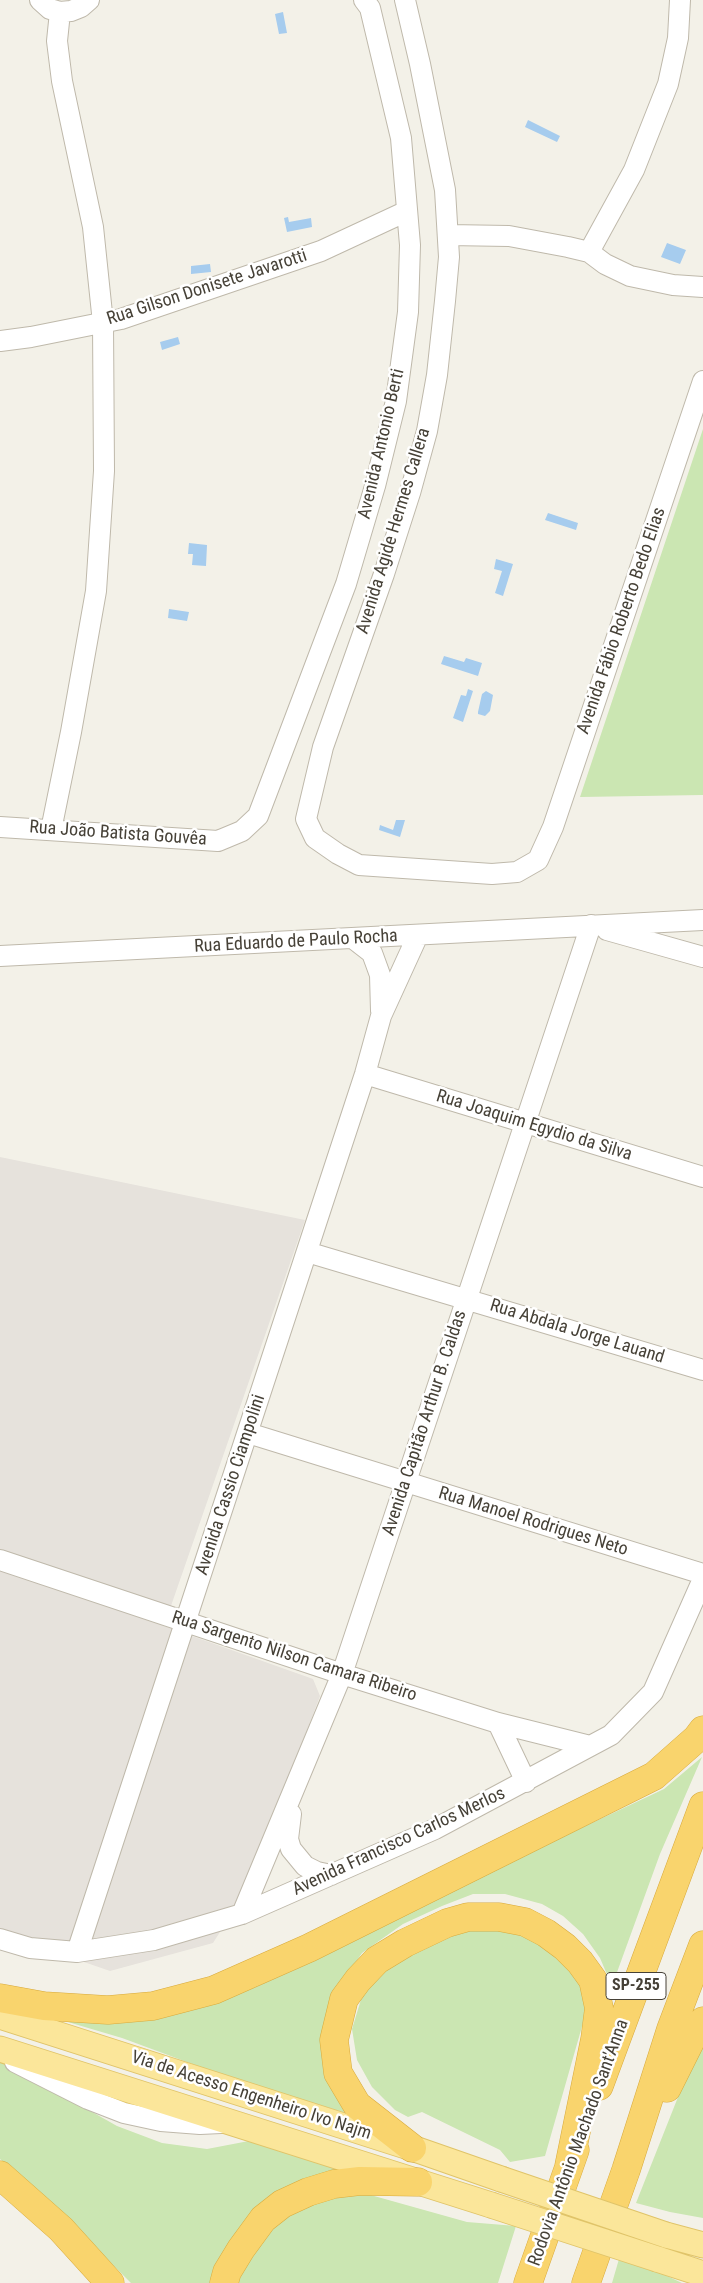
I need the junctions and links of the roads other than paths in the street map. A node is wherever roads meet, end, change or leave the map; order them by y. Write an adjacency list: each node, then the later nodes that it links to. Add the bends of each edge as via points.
1 (40, 0): 6 (street, via 50,9)
2 (89, 0): 6 (street, via 71,12)
3 (364, 0): 7 (street, Avenida Antonio Berti, via 370,8 401,138)
4 (405, 0): 8 (street, Avenida Agide Hermes Callera, via 445,190)
5 (680, 0): 9 (street, via 678,38 668,84 634,170)
6 (60, 12): 11 (street, via 57,41 62,81 93,227)
7 (407, 211): 11 (street, Rua Gilson Donisete Javarotti, via 321,251 121,319); 14 (street, Avenida Antonio Berti, via 410,245 408,312 396,401 346,584)
8 (448, 235): 9 (street, via 509,236); 17 (street, Avenida Agide Hermes Callera, via 442,329 427,431 386,565 323,747 306,819 315,838 359,865 492,874 517,872)
9 (588, 252): 10 (street, via 630,276 672,285)
10 (703, 287)
11 (103, 322): 12 (street, Rua Gilson Donisete Javarotti); 16 (street, via 104,472 96,591)
12 (0, 341)
13 (703, 381): 17 (street, Avenida Fábio Roberto Bedo Elias, via 553,827)
14 (258, 816): 16 (street, Rua João Batista Gouvêa, via 242,831 218,840)
15 (0, 826): 16 (street, Rua João Batista Gouvêa)
16 (51, 830)
17 (538, 860)
18 (703, 920): 19 (street, Rua Eduardo de Paulo Rocha)
19 (591, 925): 20 (street, Rua Eduardo de Paulo Rocha); 23 (street); 26 (street, Avenida Capitão Arthur B. Caldas)
20 (418, 935): 21 (street, Rua Eduardo de Paulo Rocha); 24 (street)
21 (354, 939): 22 (street, Rua Eduardo de Paulo Rocha); 24 (street, via 372,953 380,975)
22 (0, 956)
23 (703, 957)
24 (381, 1016): 25 (street, Avenida Cassio Ciampolini)
25 (365, 1074): 26 (street, Rua Joaquim Egydio da Silva); 28 (street, Avenida Cassio Ciampolini)
26 (525, 1123): 27 (street, Rua Joaquim Egydio da Silva); 29 (street, Avenida Capitão Arthur B. Caldas)
27 (703, 1177)
28 (307, 1252): 29 (street, Rua Abdala Jorge Lauand); 31 (street, Avenida Cassio Ciampolini)
29 (467, 1299): 30 (street, Rua Abdala Jorge Lauand); 32 (street, Avenida Capitão Arthur B. Caldas)
30 (703, 1370)
31 (248, 1433): 32 (street, Rua Manoel Rodrigues Neto); 36 (street, Avenida Cassio Ciampolini)
32 (406, 1482): 34 (street, Rua Manoel Rodrigues Neto); 37 (street, Avenida Capitão Arthur B. Caldas)
33 (0, 1560): 36 (street, Rua Sargento Nilson Camara Ribeiro)
34 (703, 1574)
35 (703, 1579): 40 (street, Avenida Francisco Carlos Merlos, via 653,1692 611,1735)
36 (185, 1622): 37 (street, Rua Sargento Nilson Camara Ribeiro); 48 (street, Avenida Cassio Ciampolini)
37 (342, 1674): 38 (street, Rua Sargento Nilson Camara Ribeiro); 42 (street, Avenida Capitão Arthur B. Caldas)
38 (498, 1723): 40 (street, Rua Sargento Nilson Camara Ribeiro); 41 (street)
39 (703, 1730): 49 (highway, via 654,1776 318,1944 214,1990 153,2006 108,2010 44,2006)
40 (590, 1746): 41 (street, Avenida Francisco Carlos Merlos)
41 (526, 1782): 44 (street, Avenida Francisco Carlos Merlos, via 435,1829)
42 (292, 1797): 44 (street, via 288,1839 291,1850 305,1866); 45 (street, Avenida Capitão Arthur B. Caldas)
43 (703, 1806): 56 (highway, Rodovia Antônio Machado Sant'Anna / SP-255)
44 (331, 1875): 45 (street, Avenida Francisco Carlos Merlos)
45 (242, 1914): 48 (street, Avenida Francisco Carlos Merlos, via 154,1940)
46 (0, 1939): 48 (street, Avenida Francisco Carlos Merlos, via 30,1948)
47 (703, 1945): 57 (highway, SP-255)
48 (76, 1952)
49 (0, 1998)
50 (0, 2016): 55 (main road, Via de Acesso Engenheiro Ivo Najm)
51 (703, 2021): 57 (highway)
52 (0, 2049): 54 (main road, Via de Acesso Engenheiro Ivo Najm)
53 (0, 2054): 54 (street, via 88,2099 124,2113 161,2121)
54 (229, 2122): 59 (main road, Via de Acesso Engenheiro Ivo Najm)
55 (412, 2148): 56 (highway, via 356,2105 338,2073 334,2040 344,1999 377,1960 412,1940 468,1917 499,1917 525,1922 546,1933 565,1947 593,1980 599,2008); 60 (main road, Via de Acesso Engenheiro Ivo Najm, bridge)
56 (569, 2166): 62 (highway, Rodovia Antônio Machado Sant'Anna / SP-255)
57 (626, 2170): 65 (highway, SP-255)
58 (0, 2175): 63 (highway, via 61,2230)
59 (418, 2182): 61 (main road, Via de Acesso Engenheiro Ivo Najm, bridge); 64 (highway, via 334,2184 282,2204 263,2219 227,2272)
60 (703, 2245)
61 (703, 2274)
62 (529, 2276)
63 (110, 2283)
64 (224, 2283)
65 (586, 2283)

